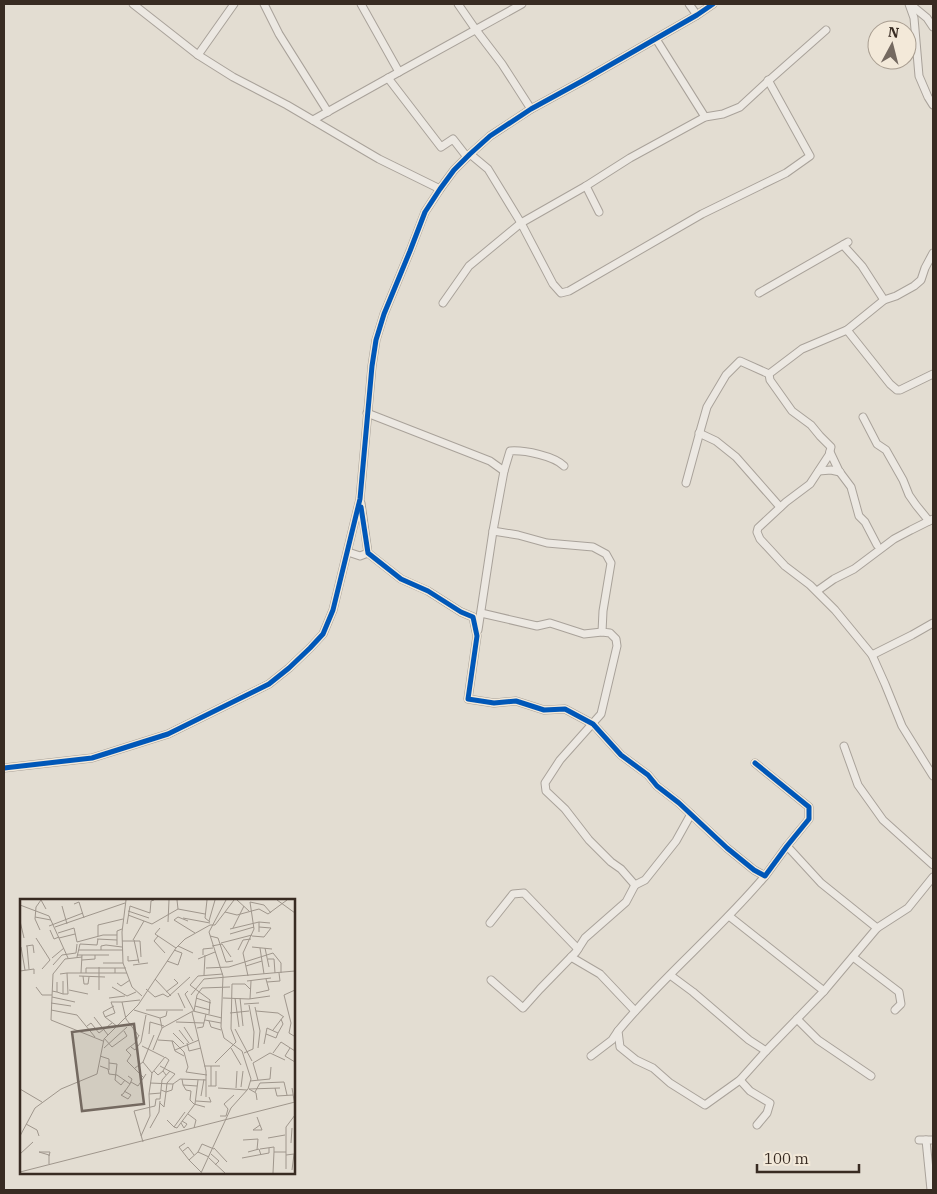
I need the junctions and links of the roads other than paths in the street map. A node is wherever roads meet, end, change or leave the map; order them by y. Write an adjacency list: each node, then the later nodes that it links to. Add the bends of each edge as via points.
1 (133, 4): 15 (street)
2 (234, 4): 15 (street)
3 (264, 4): 21 (street)
4 (361, 4): 16 (street)
5 (458, 4): 12 (street)
6 (522, 4): 12 (street)
7 (689, 4): 10 (street)
8 (713, 4): 10 (street)
9 (909, 4): 11 (street); 19 (street, via 914,18 919,76)
10 (697, 16): 14 (street)
11 (933, 27)
12 (476, 30): 16 (street); 20 (street)
13 (826, 30): 18 (street)
14 (656, 39): 20 (street); 22 (street)
15 (198, 55): 23 (street)
16 (399, 72): 17 (street)
17 (388, 78): 21 (street); 24 (street, via 441,147 453,139)
18 (768, 80): 22 (street, via 740,107); 28 (street, via 810,156 786,173 702,214 561,293)
19 (933, 105)
20 (531, 108): 24 (street)
21 (328, 112): 23 (street)
22 (705, 117): 25 (street)
23 (313, 120): 26 (street, via 379,159)
24 (468, 155): 26 (street); 28 (street, via 488,169)
25 (586, 186): 27 (street); 28 (street)
26 (440, 189): 36 (street, via 425,212 384,314 376,340)
27 (599, 212)
28 (521, 223): 32 (street, via 469,266)
29 (933, 253): 31 (street, via 921,280 908,290)
30 (759, 293): 31 (street, via 845,243)
31 (884, 300): 33 (street)
32 (443, 303)
33 (847, 330): 34 (street, via 802,350); 35 (street, via 897,390)
34 (769, 374): 38 (street, via 740,361 726,375 707,407); 39 (street, via 792,411 811,425 831,447)
35 (933, 374)
36 (367, 413): 41 (street, via 490,462); 45 (street)
37 (863, 417): 47 (street, via 878,444 886,450 916,505)
38 (699, 433): 44 (street); 46 (street, via 716,441 736,457)
39 (830, 452): 42 (street); 43 (street)
40 (564, 466): 41 (street, via 547,457 519,450 510,451)
41 (504, 471): 48 (street)
42 (819, 471): 43 (street); 46 (street, via 810,484)
43 (840, 472): 49 (street, via 851,487 859,516)
44 (686, 483)
45 (360, 499): 50 (street); 51 (street)
46 (780, 507): 52 (street, via 758,528 760,539 785,566)
47 (931, 520): 52 (street, via 894,539)
48 (493, 531): 53 (street); 55 (street, via 547,543 593,547 606,554 611,563)
49 (877, 545)
50 (348, 552): 51 (street, via 360,556); 61 (street, via 334,610 323,634 269,684 168,734 136,745 92,758)
51 (368, 553): 56 (street, via 401,579 473,617)
52 (817, 591): 57 (street)
53 (481, 612): 55 (street, via 537,626 550,623 584,634); 56 (street)
54 (933, 623): 57 (street)
55 (602, 632): 58 (street, via 610,633 617,646 601,714)
56 (477, 636): 58 (street, via 468,698 494,703 516,701 544,710 564,709)
57 (872, 655): 62 (street, via 902,726)
58 (593, 724): 63 (street, via 621,754); 68 (street, via 560,760 545,783 546,791)
59 (844, 746): 65 (street, via 858,785 883,820)
60 (755, 763): 64 (street, via 809,807 809,819)
61 (4, 768)
62 (933, 776)
63 (691, 814): 66 (street, via 727,848); 68 (street, via 676,841 645,880)
64 (787, 846): 66 (street); 71 (street, via 821,883)
65 (933, 865)
66 (765, 876): 69 (street)
67 (933, 876): 71 (street, via 908,908)
68 (635, 885): 72 (street, via 626,902 585,938)
69 (729, 916): 75 (street); 77 (street)
70 (490, 924): 72 (street, via 513,894 524,893)
71 (877, 928): 74 (street)
72 (578, 949): 73 (street)
73 (571, 957): 76 (street, via 523,1008); 79 (street, via 600,974)
74 (853, 957): 77 (street); 78 (street, via 899,992 901,1004)
75 (670, 975): 79 (street); 82 (street)
76 (491, 980)
77 (824, 991): 80 (street)
78 (895, 1010)
79 (635, 1011): 81 (street)
80 (797, 1019): 82 (street); 84 (street, via 818,1040)
81 (618, 1032): 83 (street); 85 (street, via 620,1047 705,1105)
82 (766, 1052): 85 (street)
83 (590, 1056)
84 (871, 1076)
85 (740, 1080): 86 (street, via 750,1091 770,1103 767,1113)
86 (757, 1125)
87 (926, 1140): 88 (street)
88 (931, 1190)

